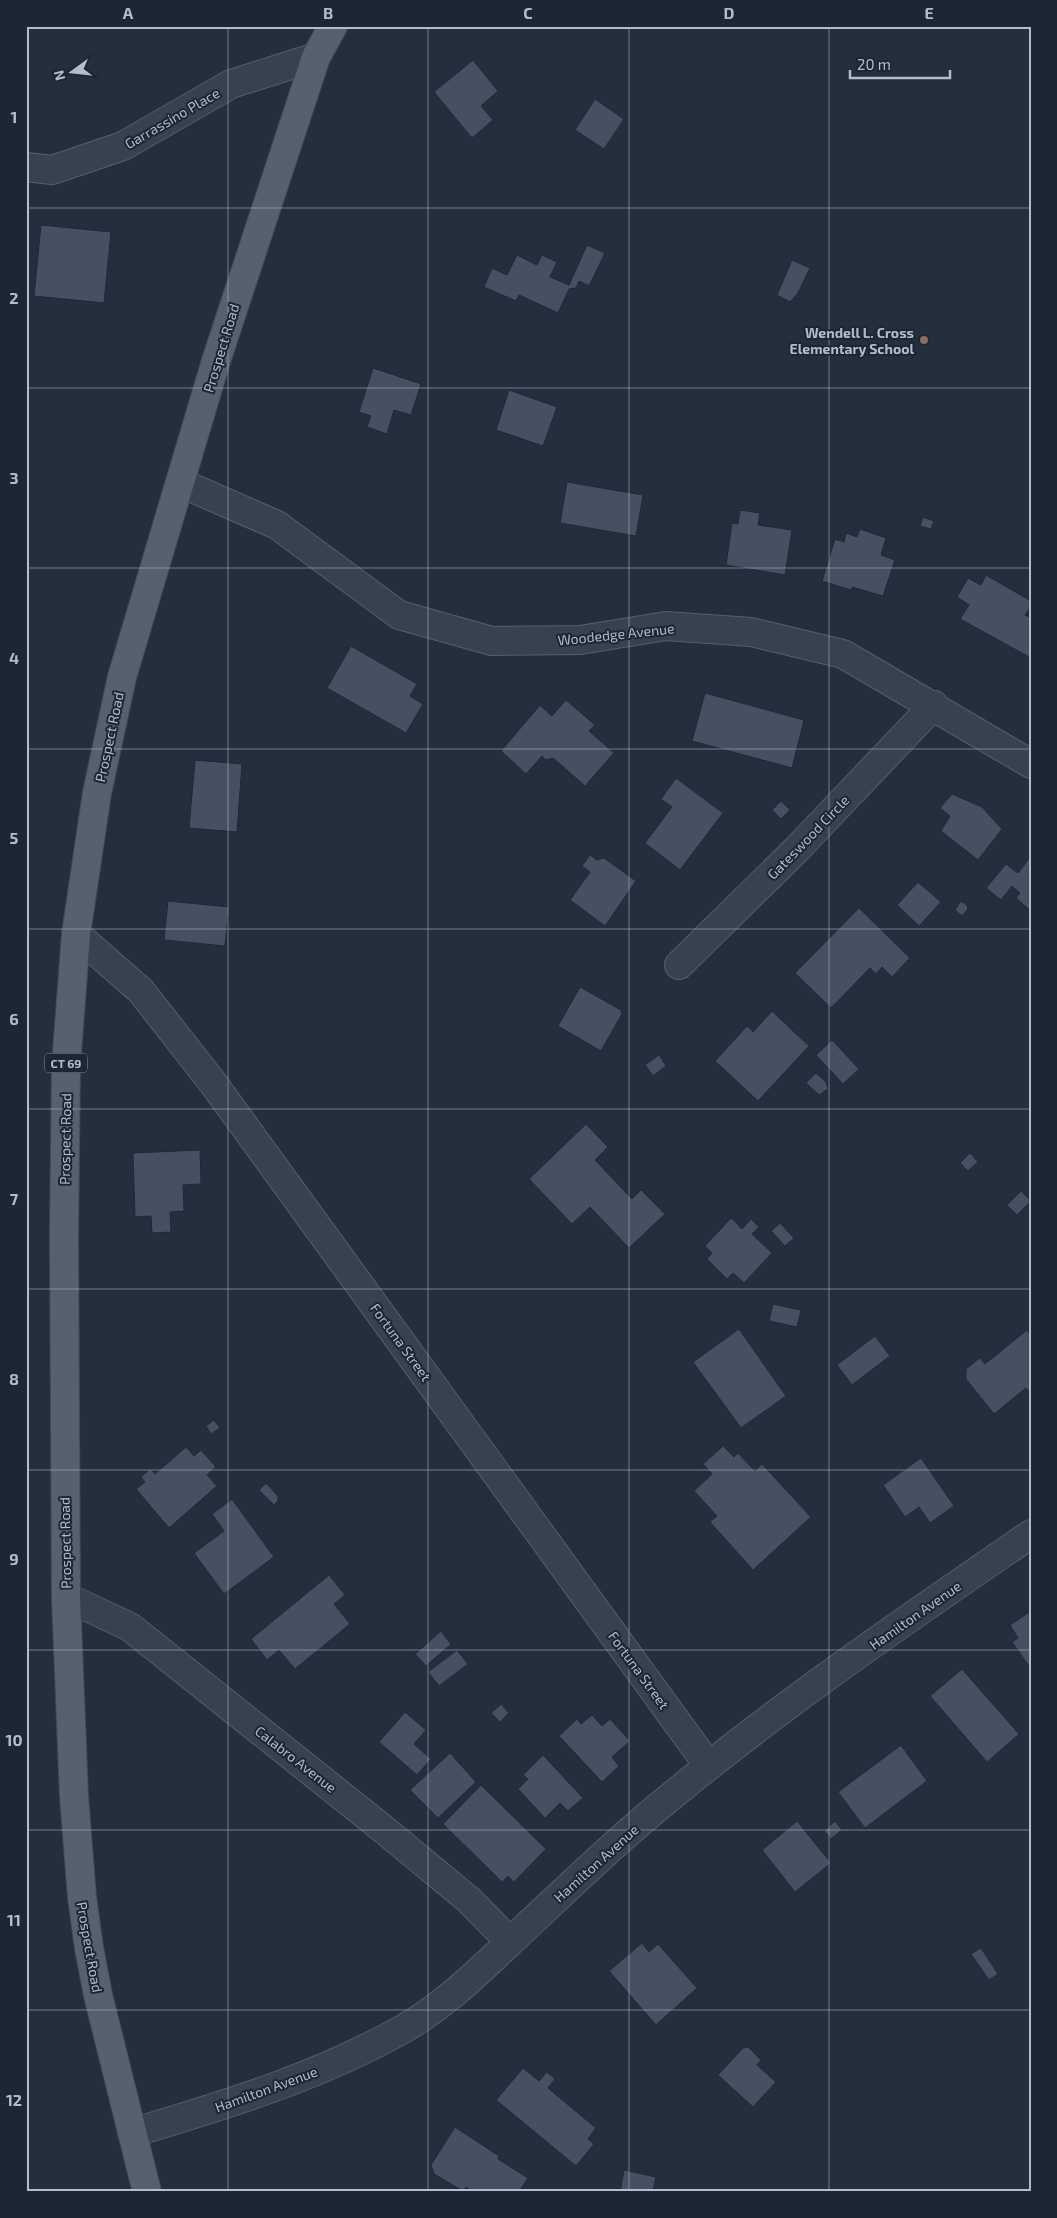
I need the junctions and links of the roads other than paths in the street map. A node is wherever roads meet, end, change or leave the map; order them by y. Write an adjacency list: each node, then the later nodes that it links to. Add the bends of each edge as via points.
1 (333, 26): 2 (main road, Prospect Road / CT 69)
2 (316, 56): 3 (street, Garrassino Place, via 231,84 123,146 52,170); 4 (main road, Prospect Road / CT 69, via 216,361)
3 (26, 167)
4 (181, 483): 5 (street, Woodedge Avenue, via 277,525 398,615 492,641 580,640 666,626 751,632 843,654); 7 (main road, Prospect Road / CT 69, via 122,678 97,793)
5 (934, 705): 6 (street, Woodedge Avenue); 8 (street, Gateswood Circle, via 797,849)
6 (1031, 764)
7 (76, 934): 10 (main road, Prospect Road / CT 69, via 66,1066); 11 (street, Fortuna Street, via 141,991 213,1083)
8 (679, 965)
9 (1031, 1534): 11 (street, Hamilton Avenue, via 805,1692)
10 (66, 1597): 12 (street, Calabro Avenue, via 130,1627 408,1849 469,1900); 13 (main road, Prospect Road / CT 69, via 70,1730 82,1897 98,1995)
11 (708, 1765): 12 (street, Hamilton Avenue, via 636,1826)
12 (510, 1942): 13 (street, Hamilton Avenue, via 455,1994 404,2029 319,2071 262,2093)
13 (132, 2133): 14 (main road, Prospect Road / CT 69)
14 (147, 2192)

